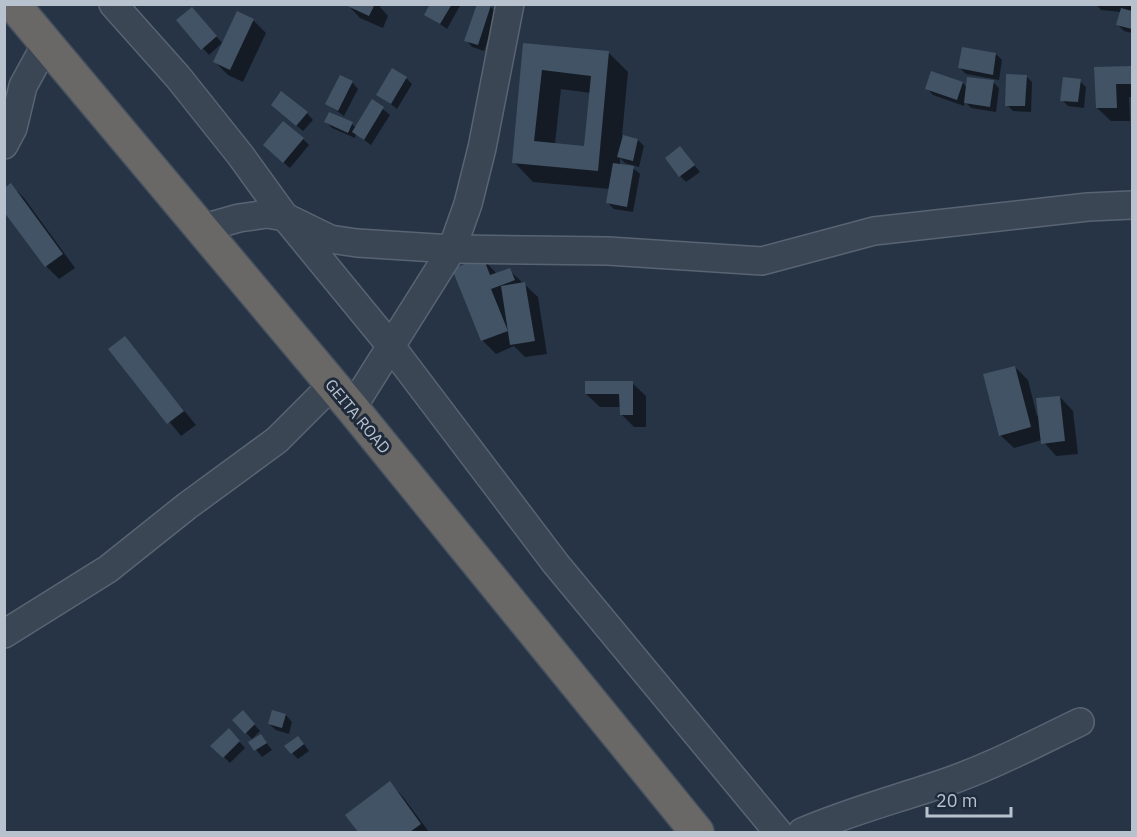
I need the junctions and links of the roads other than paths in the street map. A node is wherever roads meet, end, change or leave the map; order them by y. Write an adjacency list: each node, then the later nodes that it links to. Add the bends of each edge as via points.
1 (114, 4): 7 (street, via 178,76)
2 (510, 4): 9 (street, via 483,147)
3 (11, 9): 4 (highway, GEITA ROAD)
4 (46, 44): 5 (street, via 23,86 13,128); 8 (highway, GEITA ROAD)
5 (4, 145)
6 (1132, 205): 9 (street, via 874,231 762,261 608,251)
7 (285, 217): 8 (street, via 267,214); 9 (street, via 330,239); 10 (street)
8 (200, 229): 11 (highway, GEITA ROAD)
9 (452, 249): 10 (street)
10 (390, 345): 11 (street); 15 (street, via 556,564)
11 (342, 397): 12 (street, via 187,506 108,569); 14 (highway, GEITA ROAD)
12 (4, 634)
13 (1080, 722): 16 (street, via 942,784)
14 (697, 832)
15 (778, 832)
16 (802, 832)

